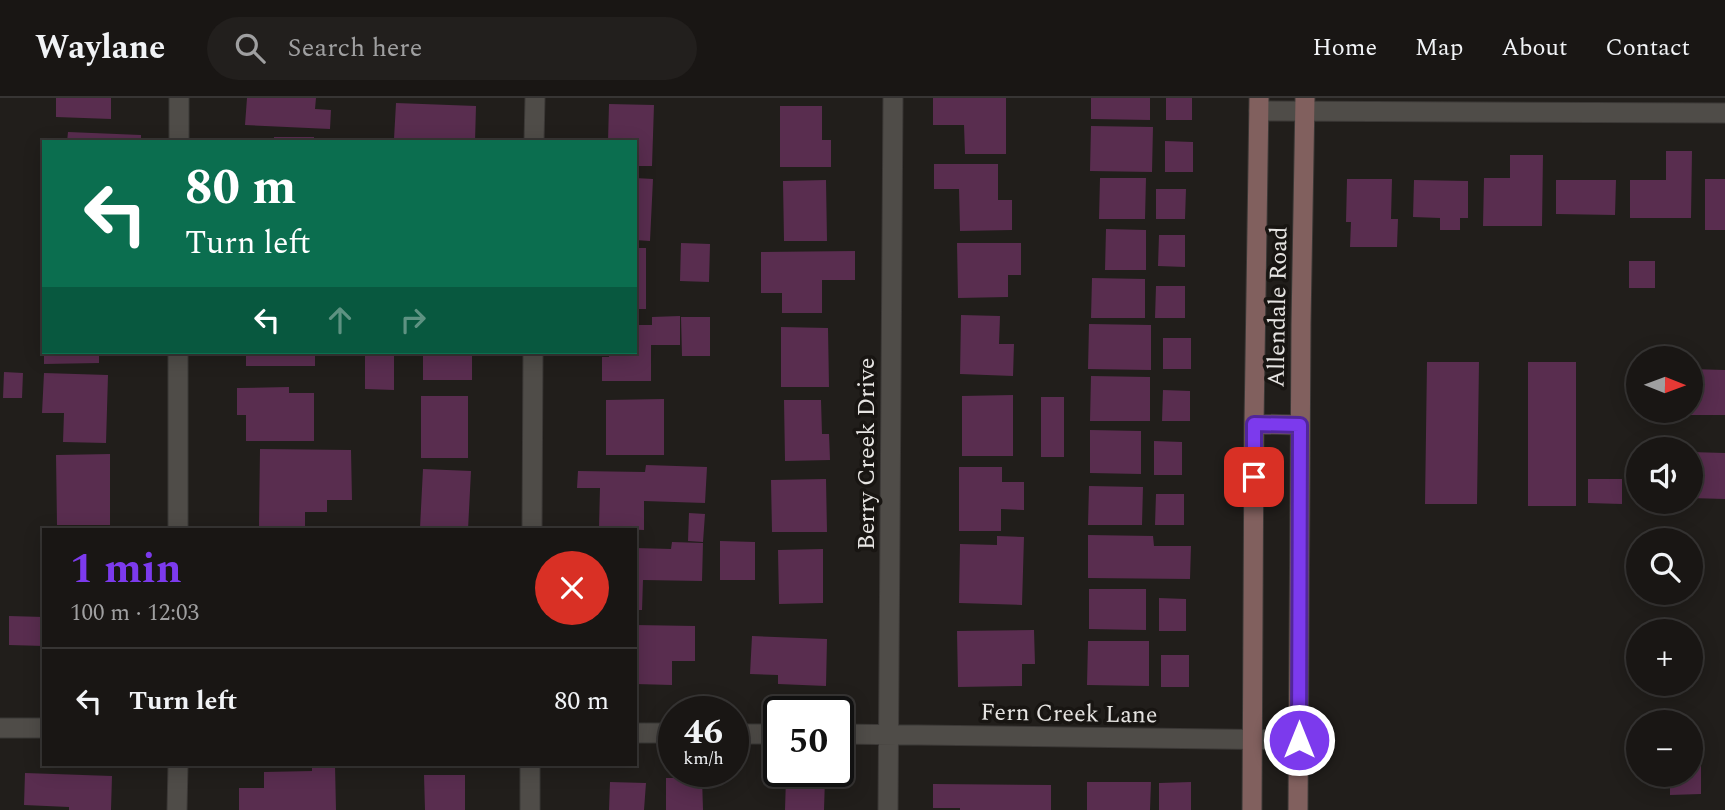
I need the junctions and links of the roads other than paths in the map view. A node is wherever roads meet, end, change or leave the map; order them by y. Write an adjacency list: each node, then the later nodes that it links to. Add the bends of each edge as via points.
1 (179, 98): 8 (street)
2 (535, 98): 9 (street)
3 (893, 98): 21 (street, Berry Creek Drive)
4 (1259, 105): 5 (street); 12 (main road, Allendale Road)
5 (1305, 105): 6 (street); 13 (main road, Allendale Road)
6 (1654, 105): 7 (street)
7 (1725, 113)
8 (179, 140)
9 (534, 140)
10 (178, 354): 14 (street)
11 (533, 354): 15 (street)
12 (1254, 424): 13 (main road); 22 (main road, Allendale Road)
13 (1300, 425): 23 (main road, Allendale Road)
14 (178, 528)
15 (531, 528)
16 (0, 728): 17 (street)
17 (42, 728)
18 (637, 733): 19 (street)
19 (658, 733)
20 (854, 734): 21 (street, Fern Creek Lane)
21 (888, 735): 22 (street, Fern Creek Lane); 28 (street, Berry Creek Drive)
22 (1253, 740): 23 (street, Fern Creek Lane); 29 (main road, Allendale Road)
23 (1299, 740): 30 (main road, Allendale Road)
24 (177, 766): 26 (street)
25 (530, 766): 27 (street)
26 (177, 810)
27 (530, 810)
28 (888, 810)
29 (1252, 810)
30 (1298, 810)

